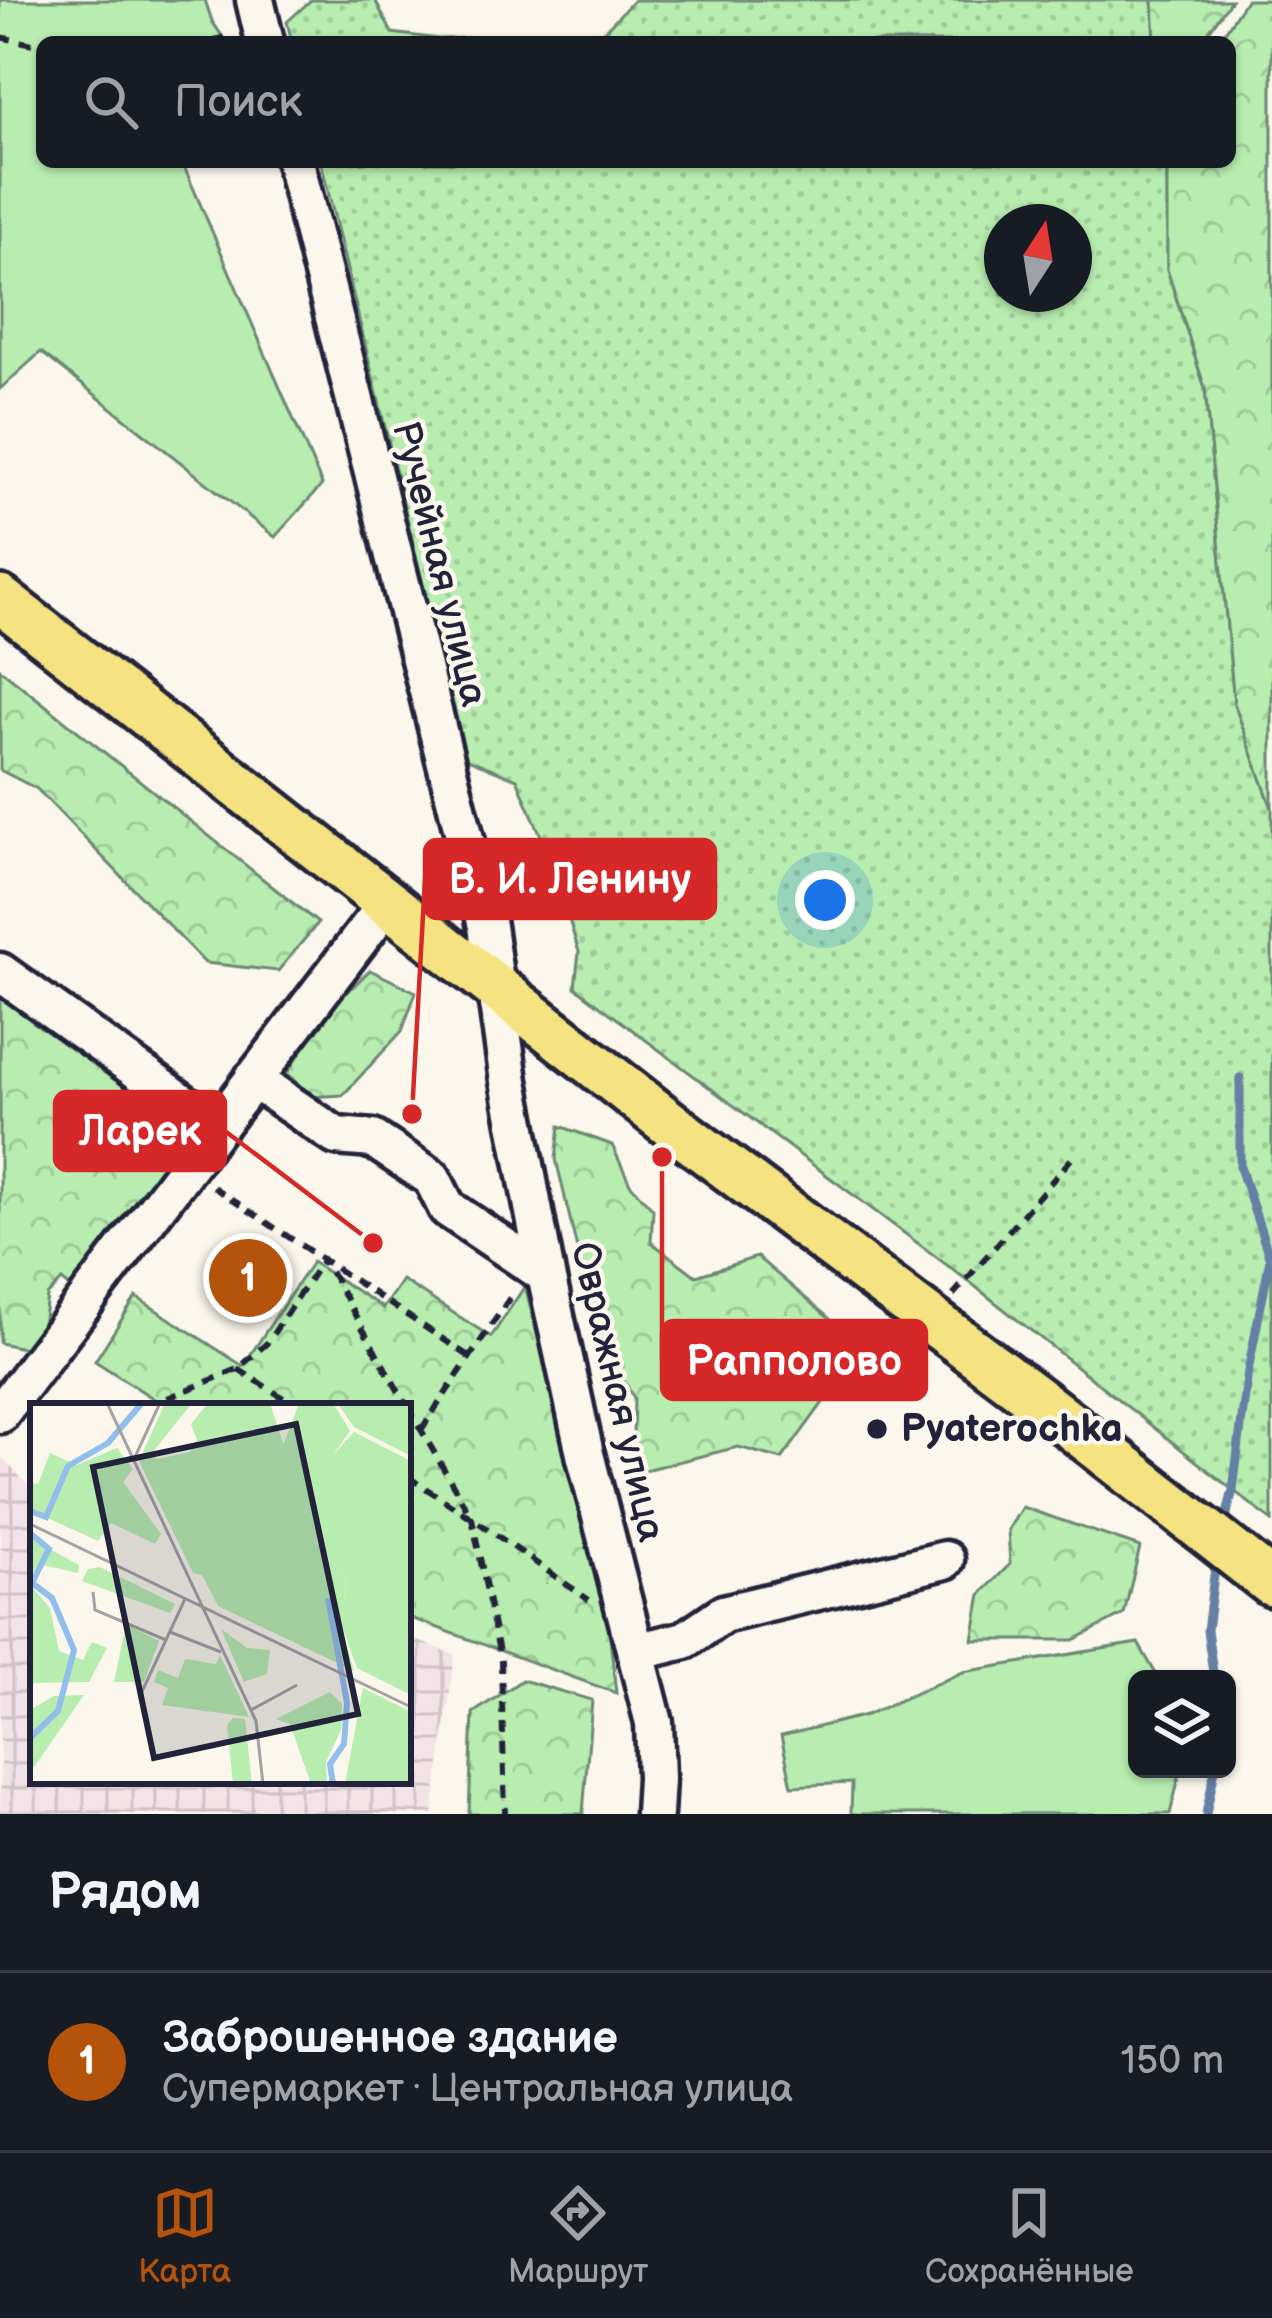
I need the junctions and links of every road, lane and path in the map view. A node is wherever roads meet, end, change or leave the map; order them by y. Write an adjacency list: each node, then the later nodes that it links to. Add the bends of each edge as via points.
1 (257, 1): 2 (street)
2 (265, 36)
3 (0, 37): 4 (path)
4 (36, 45)
5 (298, 168): 9 (street, Ручейная улица)
6 (0, 599): 7 (main road)
7 (388, 902): 9 (main road); 10 (street)
8 (0, 972): 11 (street)
9 (497, 988): 15 (street, Овражная улица); 16 (main road)
10 (253, 1079): 11 (street); 15 (street, via 337,1136 373,1138 432,1178 447,1208)
11 (217, 1127): 13 (street)
12 (1072, 1158): 16 (path)
13 (185, 1168): 14 (path); 19 (street)
14 (323, 1259): 17 (path); 18 (path, via 267,1342); 22 (path)
15 (539, 1270): 17 (path); 29 (street, Овражная улица)
16 (931, 1320): 28 (main road)
17 (470, 1357): 24 (path)
18 (238, 1369): 20 (path); 21 (path)
19 (24, 1402)
20 (155, 1403)
21 (291, 1403)
22 (406, 1403)
23 (411, 1412): 24 (path)
24 (421, 1430): 26 (path)
25 (411, 1479): 26 (path)
26 (472, 1518): 29 (path); 30 (path, via 501,1662)
27 (945, 1560): 29 (street, via 723,1614 685,1640)
28 (1272, 1583)
29 (633, 1640): 31 (street, Овражная улица, via 654,1723)
30 (505, 1814)
31 (654, 1814)

